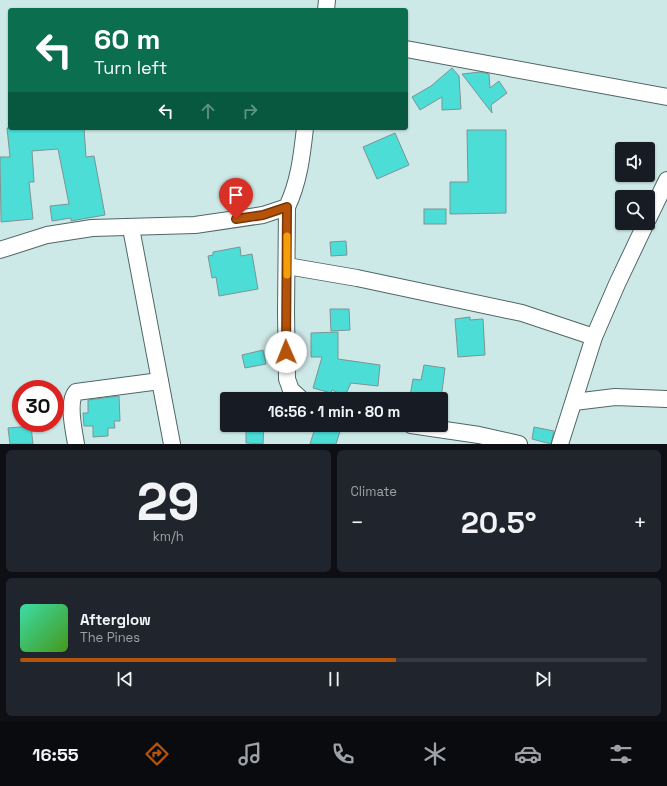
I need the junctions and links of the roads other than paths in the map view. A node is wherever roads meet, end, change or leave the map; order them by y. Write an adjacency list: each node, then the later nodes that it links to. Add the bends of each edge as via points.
1 (408, 49): 2 (street)
2 (667, 97)
3 (305, 130): 6 (street, via 301,162 294,192)
4 (667, 180): 5 (street)
5 (655, 205)
6 (287, 207): 7 (street, via 263,215 202,224); 10 (street)
7 (132, 228): 9 (street, via 92,228 47,235); 12 (street)
8 (643, 230): 11 (street)
9 (0, 250)
10 (287, 266): 11 (street, via 522,313); 13 (street, via 287,379)
11 (594, 337): 15 (street)
12 (160, 381): 17 (street, via 76,392 72,407); 18 (street)
13 (293, 392)
14 (667, 399): 15 (street, via 615,397)
15 (574, 402): 20 (street)
16 (448, 430): 19 (street)
17 (76, 444)
18 (172, 444)
19 (519, 444)
20 (560, 444)

